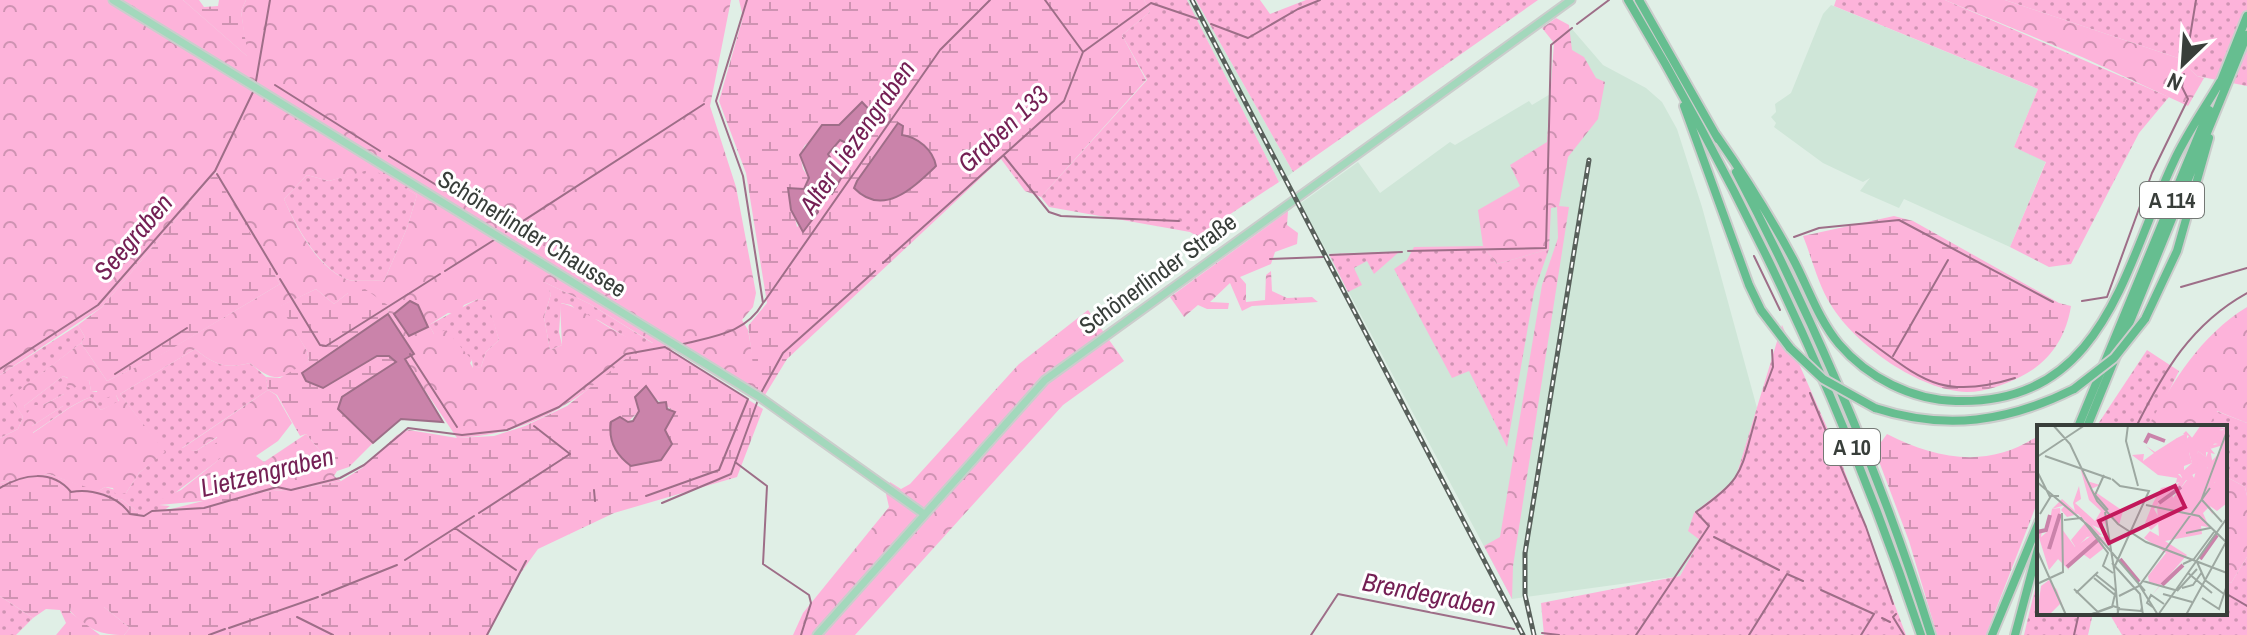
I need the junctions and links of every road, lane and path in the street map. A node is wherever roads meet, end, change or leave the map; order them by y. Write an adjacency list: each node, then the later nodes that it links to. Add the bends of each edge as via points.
1 (113, 0): 13 (main road, Schönerlinder Chaussee, via 758,396)
2 (1571, 0): 13 (main road, Schönerlinder Straße, via 1045,380)
3 (1628, 0): 8 (highway, A 10)
4 (1639, 0): 10 (highway, A 10)
5 (2247, 16): 7 (highway, A 114)
6 (2247, 35): 9 (highway, A 114)
7 (2220, 82): 10 (highway, via 2174,160 2115,304 2095,337 2040,384 1975,401 1939,399 1896,387 1841,346 1781,236); 11 (highway, A 114)
8 (1677, 83): 9 (highway, bridge, via 1737,256 1761,310 1790,348 1823,379 1875,408 1948,423 2030,409 2074,389 2114,358 2145,319 2177,251); 17 (highway, A 10, via 1814,358)
9 (2216, 110): 12 (highway, A 114)
10 (1716, 135): 18 (highway, A 10, via 1777,253 1868,455)
11 (2079, 425)
12 (2088, 425)
13 (924, 514): 16 (main road, Schönerlinder Straße)
14 (2037, 527): 19 (highway)
15 (2037, 552): 20 (highway)
16 (817, 635)
17 (1921, 635)
18 (1931, 635)
19 (1992, 635)
20 (2015, 635)

